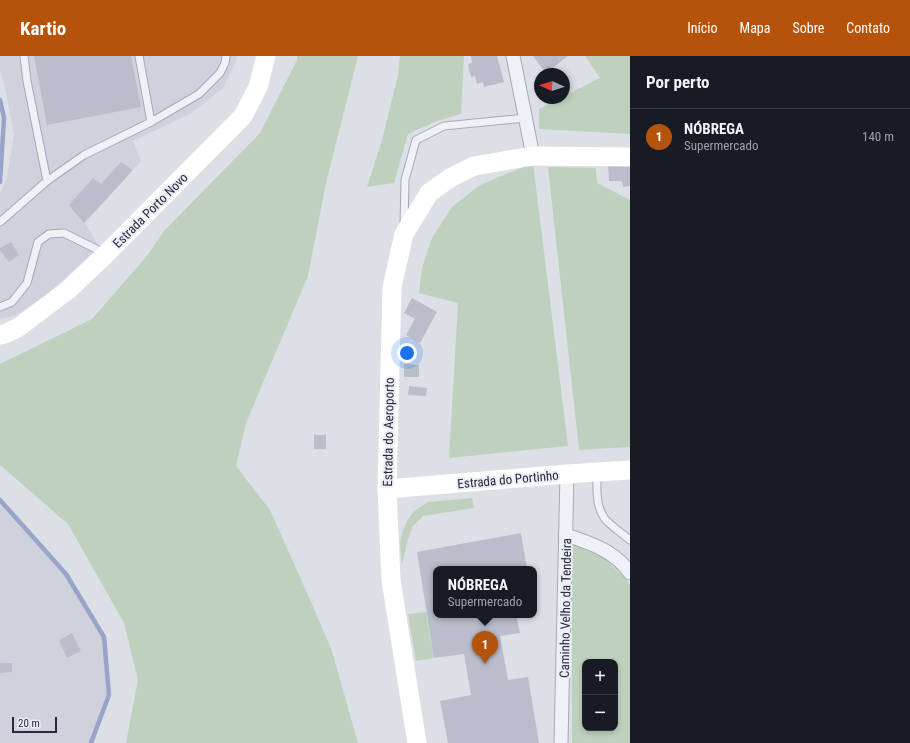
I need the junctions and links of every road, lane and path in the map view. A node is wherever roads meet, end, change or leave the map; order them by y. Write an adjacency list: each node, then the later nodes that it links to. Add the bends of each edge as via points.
1 (24, 56): 10 (lane)
2 (139, 56): 7 (lane)
3 (226, 56): 7 (lane, via 220,73 199,94)
4 (266, 56): 13 (main road, Estrada Porto Novo, via 258,86 242,116)
5 (513, 56): 6 (street)
6 (526, 118): 8 (street); 12 (lane, via 444,126 416,140 405,180)
7 (151, 122): 10 (lane, via 84,155)
8 (532, 156): 9 (main road, Estrada do Aeroporto); 12 (main road, Estrada do Aeroporto, via 474,166 450,178 429,193)
9 (630, 157)
10 (47, 181): 11 (lane)
11 (0, 222)
12 (404, 234): 19 (main road, Estrada do Aeroporto, via 392,286)
13 (106, 254): 14 (lane, via 64,233 49,234 38,242 28,283 12,302); 15 (main road, Estrada Porto Novo, via 68,290 19,327)
14 (0, 307)
15 (0, 335)
16 (630, 470): 17 (main road, Estrada do Portinho)
17 (597, 472): 18 (main road, Estrada do Portinho); 21 (lane, via 601,511 606,520)
18 (567, 474): 19 (main road, Estrada do Portinho); 20 (street, Caminho Velho da Tendeira)
19 (387, 489): 23 (main road, Estrada do Aeroporto, via 391,580)
20 (566, 534): 22 (street, via 595,545 612,555); 24 (street, Caminho Velho da Tendeira)
21 (630, 540)
22 (630, 573)
23 (417, 743)
24 (561, 743)

